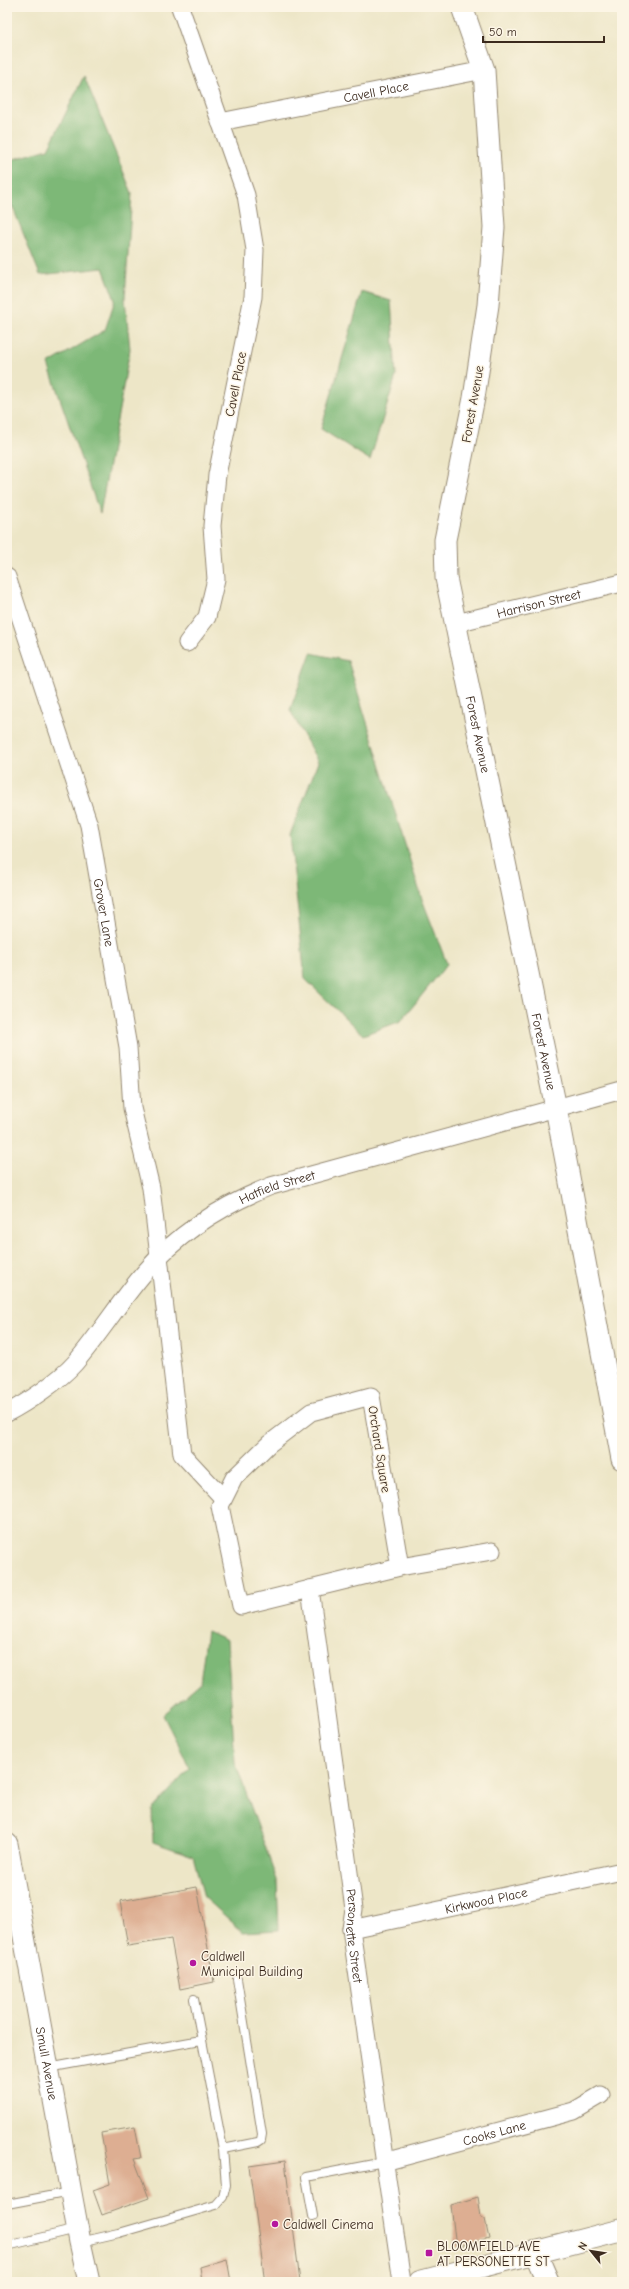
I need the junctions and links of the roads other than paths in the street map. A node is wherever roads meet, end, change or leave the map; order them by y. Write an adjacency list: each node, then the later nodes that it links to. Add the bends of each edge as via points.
1 (180, 7): 4 (street, Cavell Place)
2 (462, 7): 3 (street, Forest Avenue)
3 (484, 70): 4 (street, Cavell Place); 7 (street, Forest Avenue, via 494,227 488,305 475,390 445,540 446,578)
4 (220, 122): 8 (street, Cavell Place, via 246,195 255,274 253,297 217,475 212,526 216,579 207,617)
5 (7, 577): 11 (street, Grover Lane, via 89,825 128,1047 132,1108 151,1188)
6 (622, 583): 7 (street, Harrison Street)
7 (456, 623): 10 (street, Forest Avenue)
8 (187, 643)
9 (622, 1090): 10 (street, Hatfield Street)
10 (556, 1108): 11 (street, Hatfield Street, via 271,1186 217,1212 179,1238); 13 (street, Forest Avenue)
11 (159, 1257): 12 (street, Hatfield Street, via 74,1364 26,1403); 14 (street, via 182,1454)
12 (7, 1413)
13 (622, 1460)
14 (223, 1498): 16 (street, Orchard Square, via 234,1478 269,1444 311,1412 371,1396); 17 (street, Orchard Square, via 220,1506 241,1606)
15 (492, 1551): 16 (street, Orchard Square)
16 (400, 1567): 17 (street, Orchard Square)
17 (310, 1589): 20 (street, Personette Street, via 354,1909)
18 (7, 1844): 24 (street, Smull Avenue)
19 (622, 1871): 20 (street, Kirkwood Place)
20 (351, 1929): 27 (street, Personette Street)
21 (237, 1978): 26 (lane, via 262,2134 258,2142)
22 (194, 2000): 23 (lane)
23 (201, 2040): 24 (lane); 26 (lane)
24 (48, 2068): 28 (street, Smull Avenue)
25 (601, 2095): 27 (street, Cooks Lane, via 574,2112)
26 (224, 2149): 32 (lane, via 226,2185 223,2197 216,2205 119,2233)
27 (384, 2162): 30 (lane, via 306,2176); 36 (street, Personette Street)
28 (70, 2192): 29 (lane); 32 (street, Smull Avenue)
29 (7, 2204)
30 (313, 2216)
31 (622, 2230): 34 (main road)
32 (79, 2235): 33 (lane); 35 (street, Smull Avenue)
33 (7, 2246)
34 (535, 2252): 37 (main road); 38 (main road)
35 (89, 2282)
36 (402, 2282)
37 (420, 2282)
38 (548, 2282)

